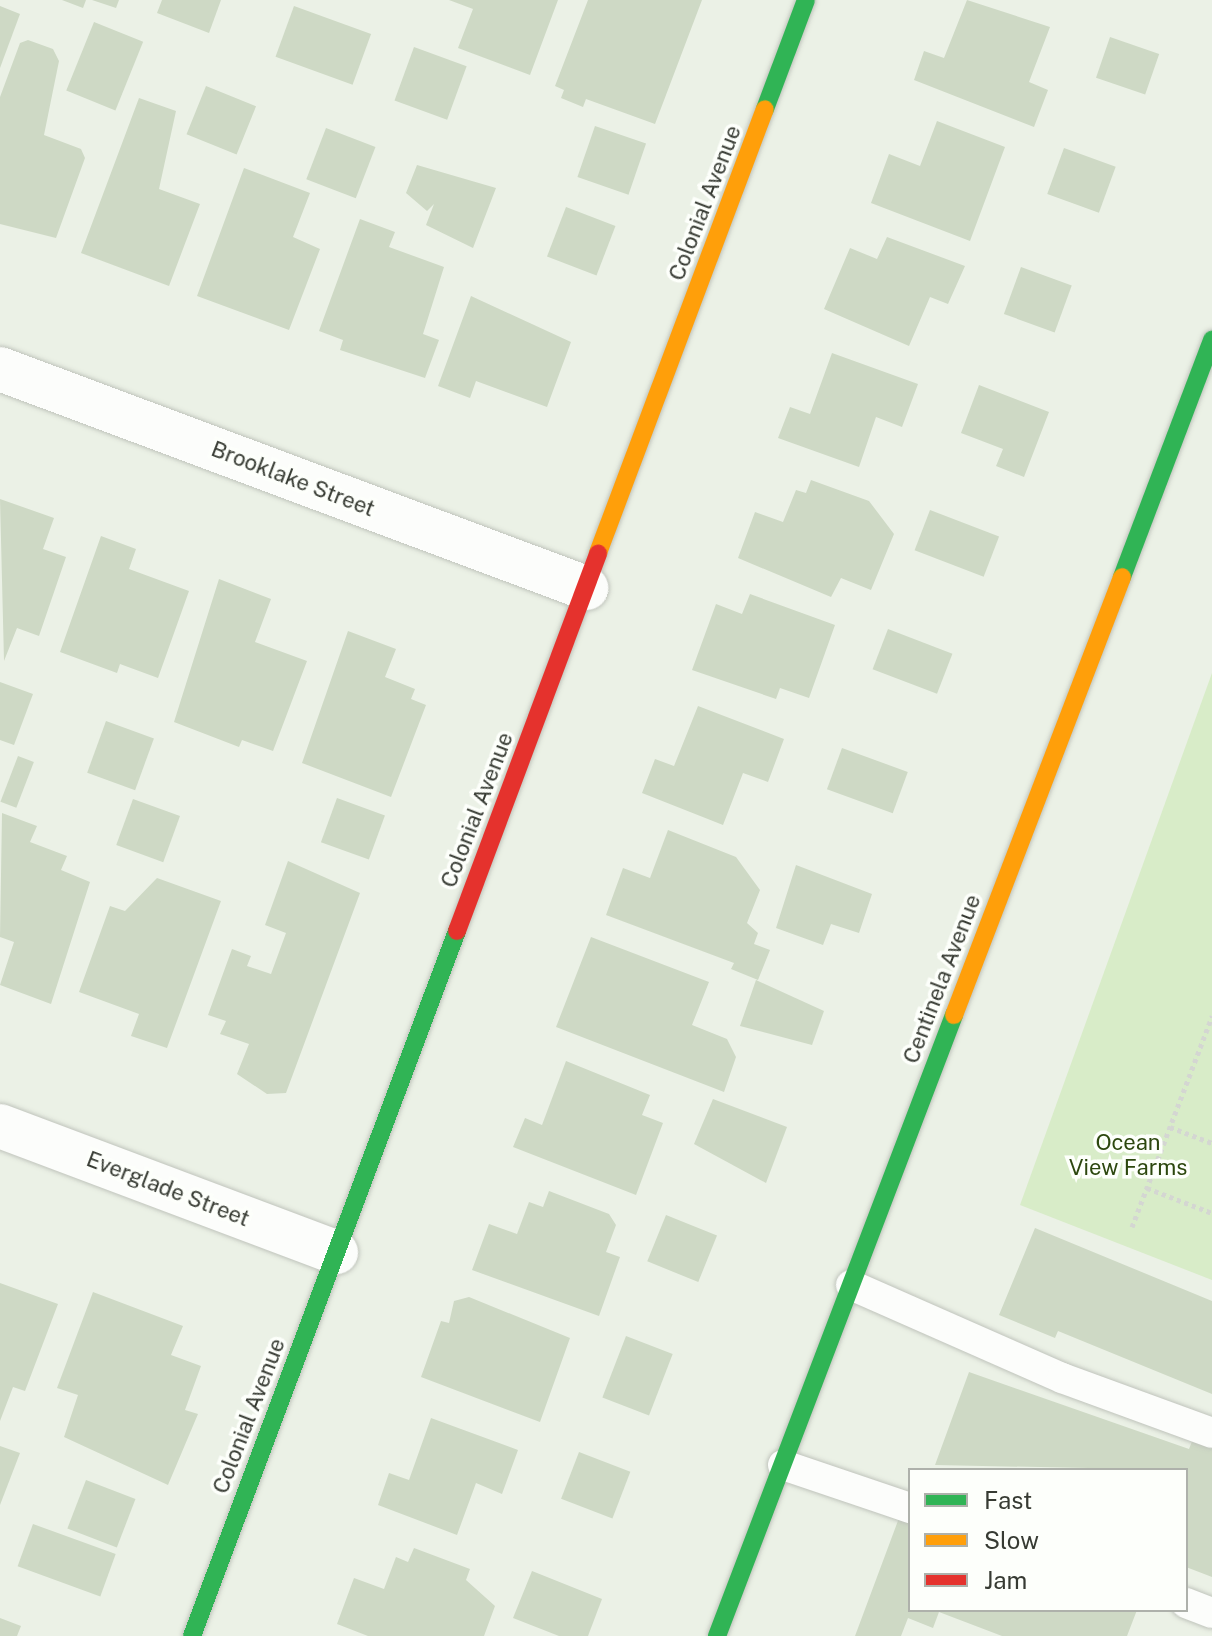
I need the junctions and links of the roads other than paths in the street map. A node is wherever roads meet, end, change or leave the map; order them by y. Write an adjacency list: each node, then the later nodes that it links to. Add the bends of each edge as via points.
1 (806, 0): 4 (street, Colonial Avenue)
2 (1212, 340): 7 (street, Centinela Avenue)
3 (0, 369): 4 (street, Brooklake Street)
4 (586, 588): 6 (street, Colonial Avenue)
5 (0, 1126): 6 (street, Everglade Street)
6 (336, 1252): 13 (street, Colonial Avenue)
7 (851, 1285): 8 (lane, via 1062,1378); 9 (street, Centinela Avenue)
8 (1212, 1433)
9 (783, 1465): 10 (lane); 14 (street, Centinela Avenue)
10 (908, 1507)
11 (1188, 1604): 12 (lane)
12 (1212, 1613)
13 (192, 1636)
14 (717, 1636)

